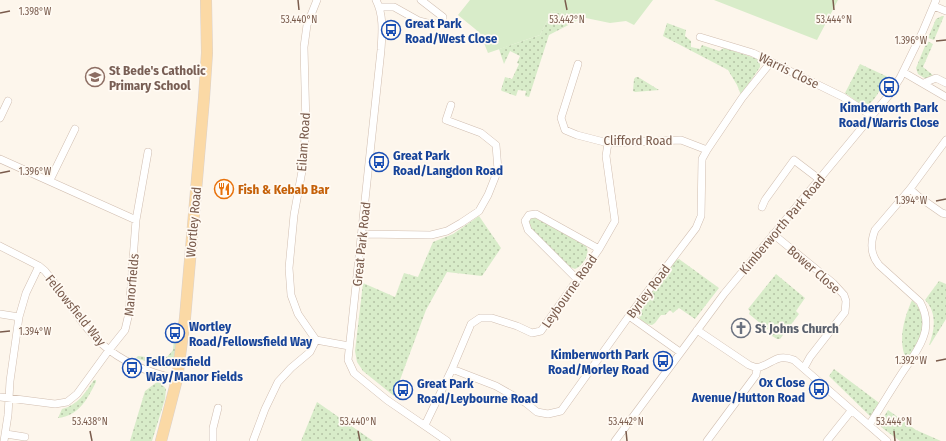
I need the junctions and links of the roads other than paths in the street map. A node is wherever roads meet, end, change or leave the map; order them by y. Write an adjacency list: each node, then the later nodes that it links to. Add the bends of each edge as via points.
1 (206, 0): 47 (main road, Wortley Road, via 207,53 204,98 186,311)
2 (317, 0): 40 (street, Eilam Road, via 307,24 304,47 306,126 289,268 291,295 298,314)
3 (421, 0): 4 (street, via 443,17 443,22 431,24 419,21 394,7)
4 (378, 3): 30 (street, Great Park Road, via 382,50)
5 (935, 3): 6 (street); 10 (street, Kimberworth Park Road)
6 (946, 11)
7 (700, 37): 8 (street, Warris Close, via 742,49)
8 (771, 62): 16 (street, Warris Close, via 844,97); 21 (street, Byrley Road, via 742,98)
9 (578, 64): 20 (street, Clifford Road, via 562,118 566,130)
10 (903, 72): 12 (street); 16 (street, Kimberworth Park Road)
11 (946, 83): 12 (street, via 936,78)
12 (924, 84): 13 (street)
13 (946, 96)
14 (8, 101): 17 (street)
15 (451, 106): 30 (street, via 446,120 481,133 496,145 498,170 479,211 447,231 431,235)
16 (872, 116): 24 (street, Kimberworth Park Road)
17 (0, 118)
18 (75, 129): 25 (street)
19 (946, 140): 26 (street)
20 (608, 143): 21 (street, Clifford Road, via 681,140); 33 (street, Leybourne Road, via 606,156 615,221)
21 (707, 150): 37 (street, Byrley Road, via 702,158 701,216 696,228)
22 (148, 152): 29 (street, Manorfields)
23 (0, 159): 25 (street)
24 (819, 179): 27 (street, via 794,160 764,200); 31 (street, Kimberworth Park Road)
25 (50, 180): 29 (street)
26 (910, 189): 28 (street); 53 (street, via 875,230 871,250 879,265 920,302 924,308 926,327 916,353)
27 (762, 207)
28 (946, 214)
29 (136, 220): 42 (street, Manorfields, via 128,322 125,330)
30 (363, 234): 41 (street, Great Park Road)
31 (773, 234): 39 (street, Kimberworth Park Road); 45 (street, Bower Close, via 833,283 844,294 846,301 845,312)
32 (0, 246): 34 (street, Fellowsfield Way)
33 (599, 249): 35 (street, Leybourne Road); 35 (street, via 536,214 529,215 525,221 528,230)
34 (39, 266): 38 (street, via 26,293); 42 (street, Fellowsfield Way, via 85,325)
35 (577, 279): 46 (street, Leybourne Road, via 542,331 532,333 492,318 480,318 471,324)
36 (0, 314): 38 (street)
37 (629, 316): 43 (street); 46 (street, Byrley Road, via 561,411 548,414 537,412 496,386)
38 (19, 317): 49 (street)
39 (697, 330): 43 (street, Kimberworth Park Road); 44 (street, via 749,366)
40 (316, 340): 41 (street); 58 (street, via 310,352 278,382)
41 (349, 346): 52 (street, Great Park Road, via 348,360 354,373 387,400)
42 (109, 350): 47 (street, Fellowsfield Way, via 133,365); 49 (street, Manorfields, via 78,394 67,402 54,404)
43 (680, 352): 60 (street, Kimberworth Park Road)
44 (757, 368): 45 (street, via 774,359 785,357); 61 (street, via 756,376)
45 (804, 368): 51 (street)
46 (452, 370): 52 (street, Leybourne Road)
47 (177, 379): 56 (main road, Wortley Road)
48 (0, 397): 49 (street, Manorfields)
49 (8, 398): 54 (street)
50 (218, 408): 57 (street)
51 (851, 411): 53 (street); 62 (street)
52 (425, 425): 59 (street, Great Park Road)
53 (869, 425): 63 (street)
54 (5, 437): 55 (street)
55 (25, 437)
56 (161, 441)
57 (213, 441)
58 (252, 441)
59 (447, 441)
60 (615, 441)
61 (707, 441)
62 (827, 441)
63 (887, 441)

